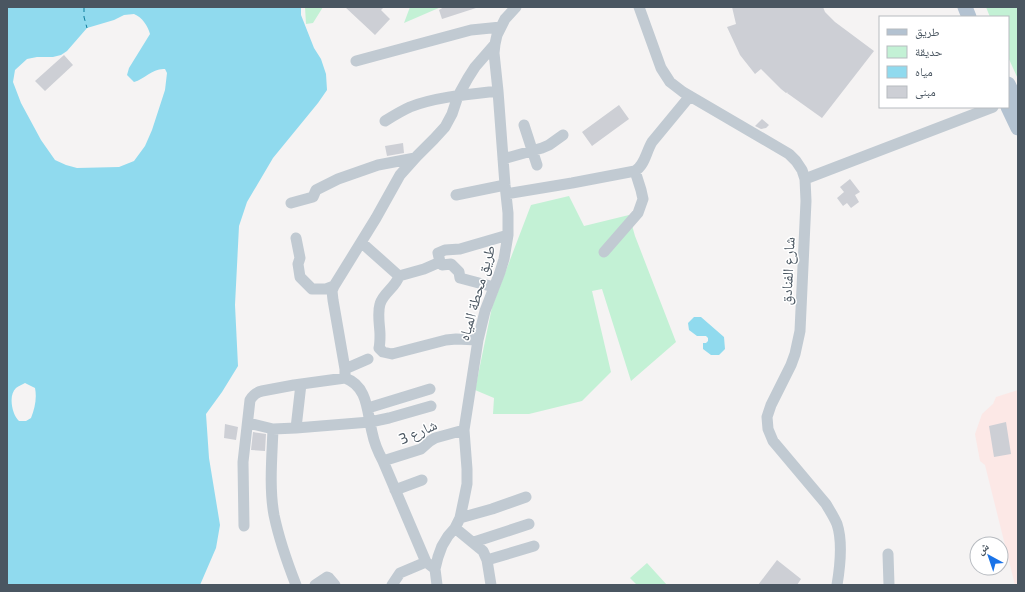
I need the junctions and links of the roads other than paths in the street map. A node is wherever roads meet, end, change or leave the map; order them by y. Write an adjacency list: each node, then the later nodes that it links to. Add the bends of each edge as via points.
1 (516, 7): 3 (street, طريق محطة المياه)
2 (639, 7): 9 (street, شارع الفنادق, via 665,76 676,88)
3 (501, 27): 4 (street, طريق محطة المياه); 5 (street, via 471,30)
4 (495, 44): 7 (street, طريق محطة المياه); 8 (street, via 475,67)
5 (356, 62)
6 (1009, 86): 10 (main road)
7 (498, 92): 8 (street); 19 (street, طريق محطة المياه)
8 (458, 96): 13 (street, via 410,107); 18 (street, via 445,127)
9 (690, 96): 21 (street, via 652,142 642,166); 22 (street, شارع الفنادق, via 789,154 802,170)
10 (1018, 105)
11 (990, 108): 22 (street)
12 (1008, 108): 15 (main road)
13 (385, 120)
14 (524, 125): 17 (street)
15 (1018, 128)
16 (563, 135): 17 (street, via 549,145)
17 (532, 151): 19 (street); 20 (street)
18 (415, 158): 25 (street, via 378,165 338,179 316,190 313,197); 28 (street, via 400,175)
19 (503, 159): 23 (street, طريق محطة المياه)
20 (537, 166)
21 (635, 171): 23 (street, via 572,183); 29 (street, via 643,199 638,213)
22 (805, 179): 65 (street, شارع الفنادق, via 800,331 791,365 767,417 773,441 826,504 837,524 840,546)
23 (505, 189): 24 (street); 26 (street, طريق محطة المياه)
24 (456, 195)
25 (292, 204)
26 (508, 235): 30 (street, via 460,249 445,250 438,253); 33 (street, طريق محطة المياه, via 504,259)
27 (296, 238): 32 (street, via 300,277 312,289)
28 (362, 243): 31 (street); 32 (street)
29 (604, 252)
30 (440, 262): 31 (street); 33 (street, via 442,265 451,264 459,272 460,278)
31 (399, 276): 34 (street, via 379,305 379,348 383,352 392,354 446,340)
32 (334, 286): 36 (street, via 333,300)
33 (494, 287): 34 (street, طريق محطة المياه)
34 (478, 340): 45 (street, طريق محطة المياه)
35 (368, 360): 36 (street)
36 (345, 374): 37 (street); 40 (street, via 358,386)
37 (301, 384): 42 (street, via 258,392 250,400); 43 (street)
38 (430, 389): 40 (street)
39 (430, 406): 41 (street)
40 (368, 408): 41 (street)
41 (370, 422): 43 (street); 46 (street, via 377,450)
42 (248, 423): 44 (street); 52 (street, via 243,462)
43 (296, 428): 44 (street)
44 (273, 429): 59 (street, via 274,514)
45 (464, 430): 46 (street, شارع 3, via 435,438 421,449); 50 (street, طريق محطة المياه, via 467,484)
46 (383, 461): 48 (street)
47 (422, 480): 48 (street)
48 (395, 490): 57 (street)
49 (526, 497): 50 (street)
50 (458, 523): 53 (street); 58 (street, طريق محطة المياه, via 442,546)
51 (529, 524): 53 (street)
52 (244, 526)
53 (474, 542): 56 (street, via 483,551)
54 (534, 546): 56 (street)
55 (888, 554): 66 (street)
56 (487, 560): 64 (street)
57 (426, 562): 58 (street); 62 (street, via 400,573)
58 (435, 569): 63 (street, طريق محطة المياه)
59 (296, 585)
60 (315, 585): 61 (street, via 327,577)
61 (335, 585)
62 (392, 585)
63 (437, 585)
64 (491, 585)
65 (837, 585)
66 (889, 585)

